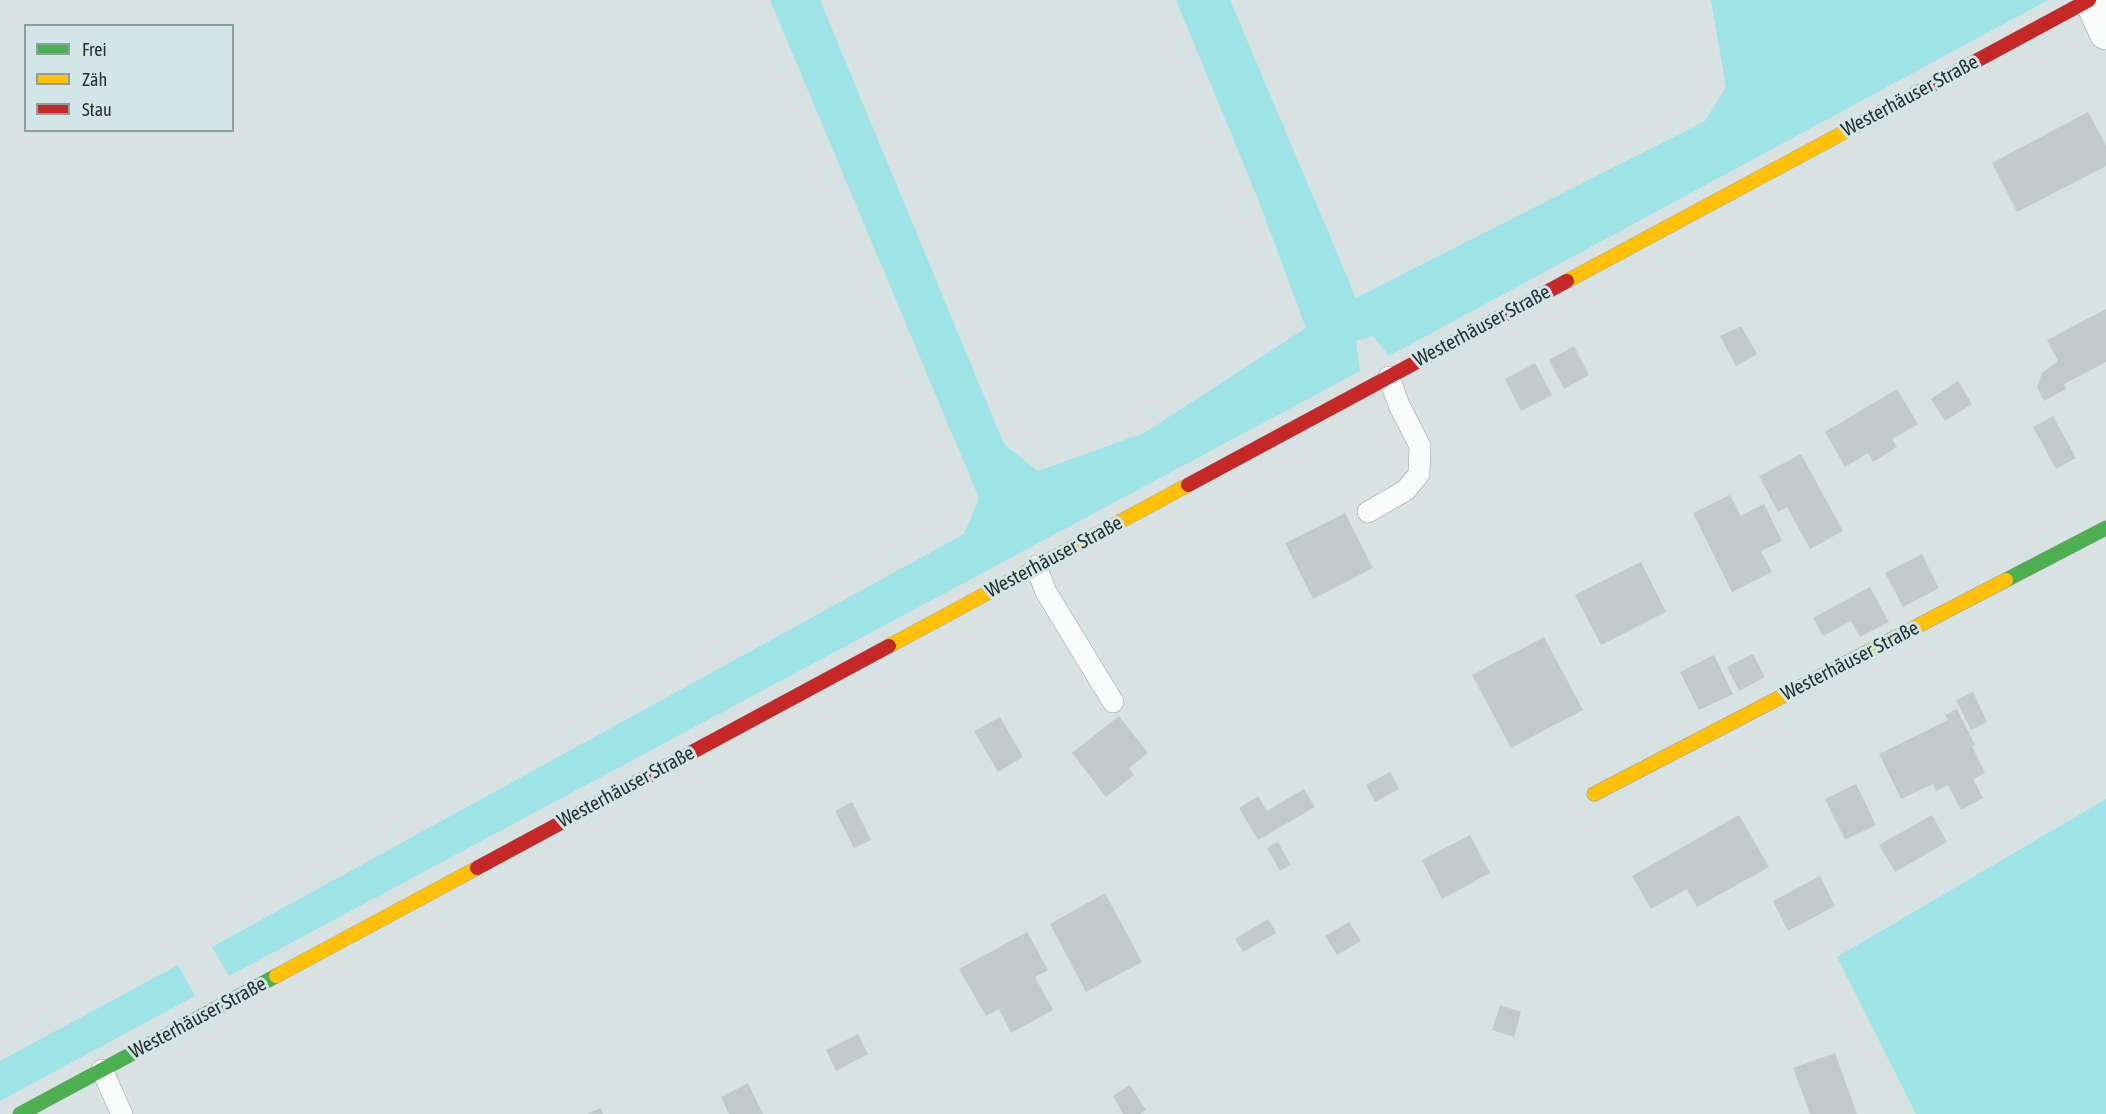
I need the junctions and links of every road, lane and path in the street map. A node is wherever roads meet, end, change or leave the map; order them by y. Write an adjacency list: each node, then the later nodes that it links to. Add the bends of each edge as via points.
1 (2090, 0): 2 (street, Westerhäuser Straße); 3 (main road, Westerhäuser Straße)
2 (2106, 33)
3 (1389, 377): 4 (lane, via 1420,446 1419,474 1406,490); 6 (main road, Westerhäuser Straße)
4 (1368, 512)
5 (2106, 528): 8 (main road, Westerhäuser Straße)
6 (1036, 566): 7 (lane, via 1046,592); 9 (main road, Westerhäuser Straße)
7 (1113, 702)
8 (1594, 794)
9 (102, 1070): 10 (main road, Westerhäuser Straße); 11 (lane)
10 (20, 1114)
11 (122, 1114)

